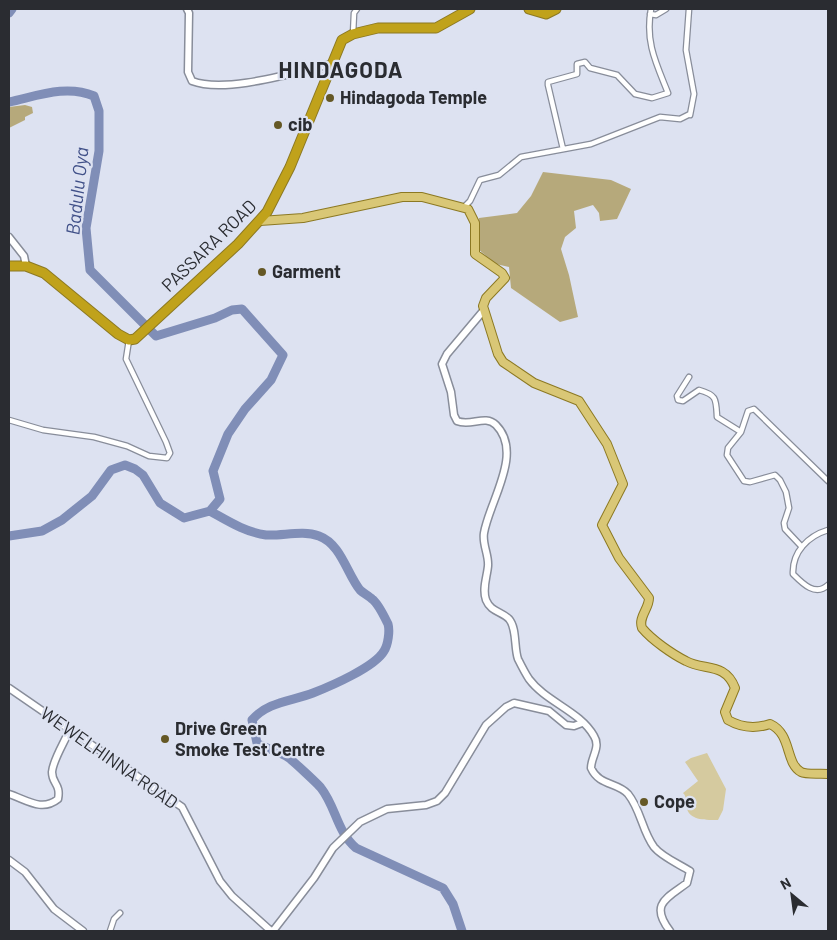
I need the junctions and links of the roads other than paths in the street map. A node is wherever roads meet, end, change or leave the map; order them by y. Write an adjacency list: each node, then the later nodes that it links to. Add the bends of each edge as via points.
1 (187, 9): 10 (street, via 188,72 192,81 201,84 265,79)
2 (357, 9): 9 (street)
3 (470, 9): 9 (highway, via 436,28 392,27)
4 (529, 9): 5 (highway, via 546,14)
5 (556, 9)
6 (666, 9): 8 (street, via 656,15)
7 (689, 9): 11 (street, via 686,50 694,94 690,115 680,119 660,116 591,144)
8 (650, 11): 11 (street, via 650,48 668,93 652,98 635,94 617,74 590,68 585,62 577,64 576,75 548,82)
9 (353, 34): 10 (highway, PASSARA ROAD, via 338,44)
10 (331, 64): 13 (highway, PASSARA ROAD, via 279,192)
11 (563, 149): 12 (street, via 521,157 500,175 480,180)
12 (465, 206): 13 (main road, via 422,197 402,197 303,218); 17 (main road, via 475,224 475,254 505,278 486,298)
13 (260, 221): 18 (highway, PASSARA ROAD, via 142,335)
14 (9, 237): 16 (street, via 24,256)
15 (9, 266): 16 (highway)
16 (26, 266): 18 (highway, via 48,276)
17 (484, 310): 27 (street, via 446,354 442,364 457,421 469,424 489,421 501,432 506,447 508,459 484,536 488,564 484,588 486,599 495,612 508,618 512,625 518,659 530,680); 29 (main road, via 498,354 504,362 534,384 579,401 606,444 623,484 602,525 619,558 647,595 649,601 641,619 642,628 687,662 712,666 726,674 735,690 726,705 728,720 752,728 770,724 778,728 797,768 803,773)
18 (129, 340): 20 (street, via 126,359 166,442 170,453 167,458 149,456 94,436 43,430)
19 (689, 377): 21 (street, via 677,396 678,400 683,401 699,390 712,394 716,399 717,416)
20 (9, 420)
21 (740, 432): 22 (street, via 748,411 754,409); 24 (street, via 728,448 727,455 744,481 774,475 780,480 789,508 784,523)
22 (828, 481)
23 (828, 530): 24 (street, via 816,534)
24 (802, 547): 25 (street, via 797,552 793,574 805,586 816,590)
25 (828, 585)
26 (9, 688): 28 (street, WEWELHINNA ROAD)
27 (582, 723): 35 (street, via 566,725 548,711 514,703 506,706 486,725 445,792 436,801 387,809 360,822 338,844); 36 (street, via 594,735 597,744 591,764 595,776 627,793 655,848 690,870 687,883 663,900 660,910)
28 (69, 731): 30 (street, via 52,771 59,786 58,799 44,806); 35 (street, WEWELHINNA ROAD, via 182,807 220,880 232,896)
29 (828, 774)
30 (9, 794)
31 (9, 860): 33 (street, via 25,872 54,909)
32 (120, 913): 34 (street)
33 (83, 931)
34 (110, 931)
35 (272, 931)
36 (670, 931)

